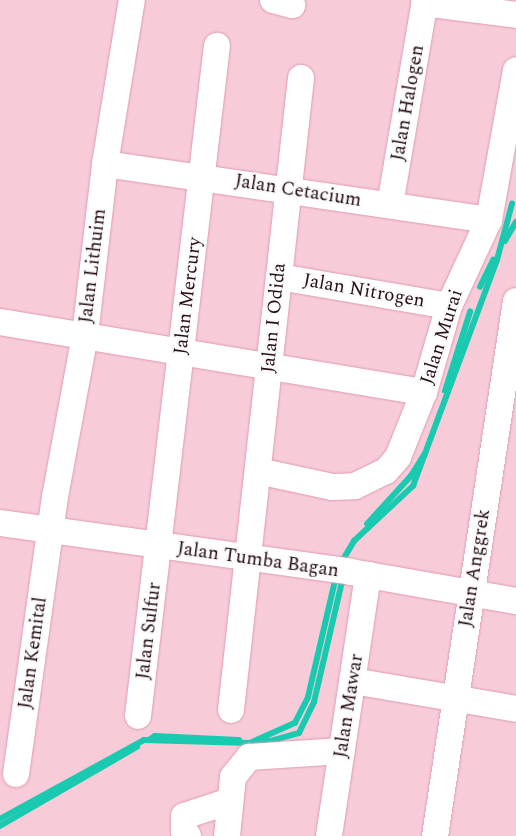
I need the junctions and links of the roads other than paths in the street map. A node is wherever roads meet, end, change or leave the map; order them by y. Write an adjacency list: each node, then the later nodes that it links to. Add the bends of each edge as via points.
1 (132, 0): 7 (street, Jalan Lithuim)
2 (425, 1): 3 (street); 10 (street, Jalan Halogen)
3 (516, 15)
4 (217, 46): 8 (street, Jalan Mercury)
5 (516, 70): 11 (street, Jalan Murai)
6 (301, 78): 9 (street, Jalan I Odida)
7 (106, 164): 8 (street, Jalan Cetacium); 16 (street, Jalan Lithuim)
8 (202, 176): 9 (street, Jalan Cetacium); 17 (street, Jalan Mercury)
9 (288, 189): 10 (street, Jalan Cetacium); 12 (street, Jalan I Odida)
10 (390, 205): 11 (street, Jalan Cetacium)
11 (489, 220): 13 (street, Jalan Murai)
12 (279, 277): 13 (street, Jalan Nitrogen); 18 (street, Jalan I Odida)
13 (449, 306): 19 (street, Jalan Murai)
14 (516, 307): 26 (street, Jalan Anggrek)
15 (0, 322): 16 (street)
16 (85, 335): 17 (street); 22 (street, Jalan Lithuim)
17 (181, 351): 18 (street); 23 (street, Jalan Mercury)
18 (269, 366): 19 (street); 20 (street, Jalan I Odida)
19 (424, 392): 20 (street, Jalan Murai, via 398,458 386,471 355,486 332,486)
20 (258, 471): 24 (street, Jalan I Odida)
21 (0, 523): 22 (street, Jalan Tumba Bagan)
22 (50, 532): 23 (street, Jalan Tumba Bagan); 34 (street, Jalan Kemital)
23 (158, 546): 24 (street, Jalan Tumba Bagan); 32 (street, Jalan Sulfur)
24 (248, 558): 25 (street, Jalan Tumba Bagan); 31 (street, Jalan I Odida)
25 (360, 574): 26 (street, Jalan Tumba Bagan); 28 (street, Jalan Mawar)
26 (471, 594): 27 (street, Jalan Tumba Bagan); 29 (street, Jalan Anggrek)
27 (516, 601)
28 (353, 681): 29 (street); 33 (street, Jalan Mawar)
29 (455, 700): 30 (street); 39 (street, Jalan Anggrek)
30 (516, 709)
31 (231, 710)
32 (138, 716)
33 (342, 751): 35 (street, via 249,757 232,777); 38 (street, Jalan Mawar)
34 (16, 774)
35 (230, 801): 36 (street, via 184,816 184,831); 37 (street)
36 (188, 836)
37 (227, 836)
38 (329, 836)
39 (435, 836)

